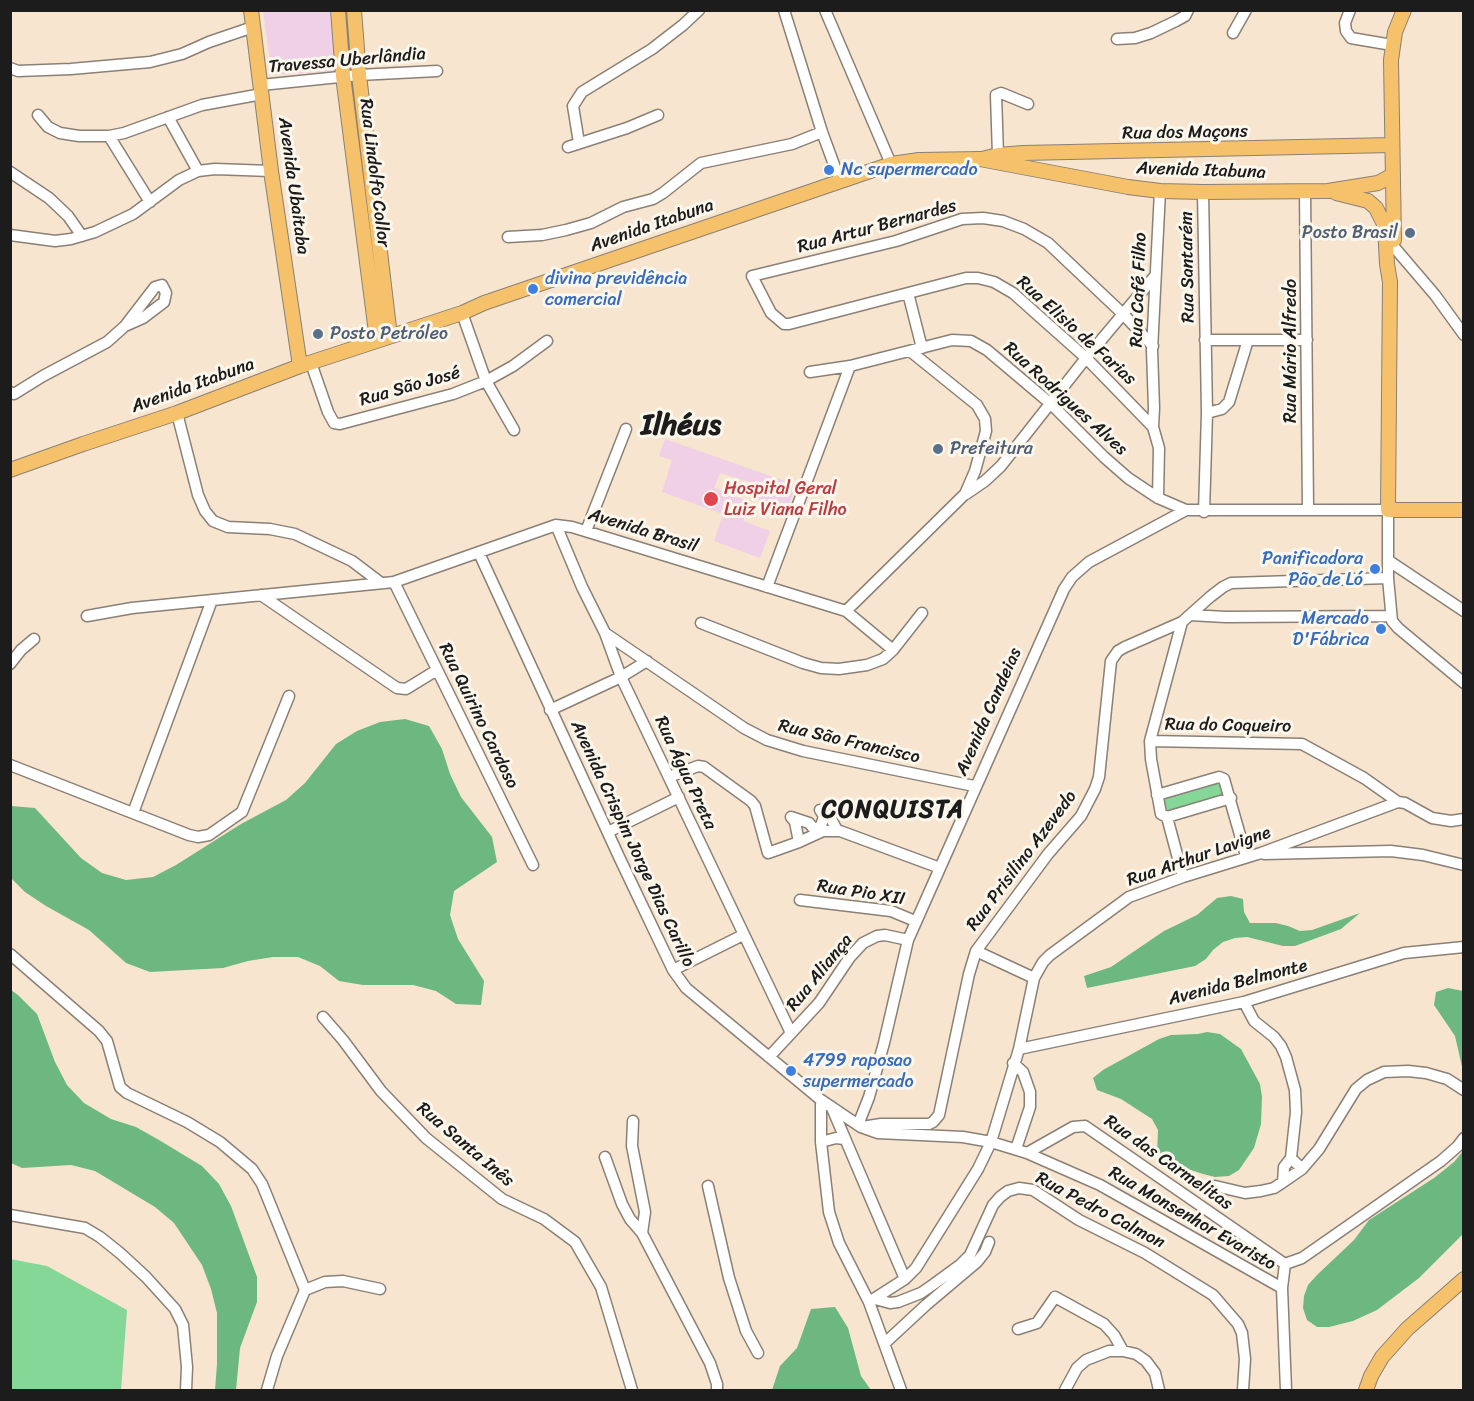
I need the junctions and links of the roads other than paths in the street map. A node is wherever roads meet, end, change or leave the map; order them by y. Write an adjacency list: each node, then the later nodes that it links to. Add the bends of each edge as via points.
1 (251, 10): 11 (main road, Avenida Ubaitaba)
2 (338, 10): 18 (main road, Rua Lindolfo Collor)
3 (354, 10): 17 (main road, Rua Lindolfo Collor)
4 (699, 10): 26 (street, via 652,49 582,92 573,106)
5 (784, 10): 24 (street)
6 (825, 10): 32 (street)
7 (1188, 10): 13 (street, via 1185,16 1151,33)
8 (1246, 10): 12 (street)
9 (1350, 10): 14 (street, via 1346,31 1351,38)
10 (1404, 10): 14 (main road)
11 (253, 27): 15 (street, via 150,62 71,69); 19 (main road, Avenida Ubaitaba)
12 (1233, 33)
13 (1117, 39)
14 (1392, 45): 27 (main road)
15 (10, 68)
16 (437, 71): 17 (street, Travessa Uberlândia)
17 (359, 75): 18 (street, Travessa Uberlândia); 56 (main road, Rua Lindolfo Collor)
18 (344, 76): 19 (street, Travessa Uberlândia); 56 (main road, Rua Lindolfo Collor)
19 (261, 89): 23 (street, Travessa Uberlândia); 34 (main road, Avenida Ubaitaba)
20 (1028, 104): 30 (street, via 1013,96 996,95)
21 (38, 115): 25 (street, Travessa Uberlândia, via 60,134)
22 (658, 115): 26 (street)
23 (168, 117): 25 (street, Travessa Uberlândia); 33 (street)
24 (822, 132): 38 (street); 46 (street, via 792,144 701,164 653,199 623,207 591,223 566,231)
25 (109, 136): 43 (street)
26 (579, 143): 28 (street)
27 (1392, 145): 29 (main road, Rua dos Maçons); 37 (main road)
28 (568, 147)
29 (1045, 153): 30 (main road, Rua dos Maçons); 35 (main road)
30 (998, 155): 31 (main road, Rua dos Maçons)
31 (980, 159): 32 (main road, Avenida Itabuna); 35 (main road, Avenida Itabuna)
32 (891, 164): 38 (main road, Avenida Itabuna)
33 (198, 171): 34 (street); 43 (street)
34 (271, 171): 65 (main road, Avenida Ubaitaba)
35 (1042, 171): 39 (main road, Avenida Itabuna)
36 (10, 172): 45 (street, via 50,198)
37 (1393, 175): 41 (main road, Avenida Itabuna, via 1378,183); 47 (main road, Avenida Itabuna)
38 (840, 181): 51 (main road, Avenida Itabuna)
39 (1160, 191): 42 (main road, Avenida Itabuna); 48 (street, Rua Café Filho)
40 (1305, 191): 41 (main road, Avenida Itabuna); 42 (main road, Avenida Itabuna); 59 (street, Rua Mário Alfredo)
41 (1328, 191): 49 (main road, Avenida Itabuna, via 1358,197 1376,207 1385,226)
42 (1203, 192): 57 (street, Rua Santarém)
43 (150, 202): 45 (street, via 126,218)
44 (10, 235): 45 (street, via 55,241)
45 (82, 236)
46 (508, 237)
47 (1394, 247): 49 (main road, Avenida Itabuna); 55 (street)
48 (1155, 276): 52 (street); 61 (street, Rua Café Filho)
49 (1390, 282): 81 (main road, Avenida Itabuna)
50 (908, 293): 53 (street, Rua Elisio de Farias); 62 (street); 64 (street, Rua Elisio de Farias, via 966,278 994,282 1013,293)
51 (462, 313): 56 (main road, Avenida Itabuna); 68 (street)
52 (1123, 314): 53 (street, Rua Artur Bernardes, via 1048,243 1024,229 983,218 962,219 896,241 752,276 771,313 784,324); 61 (street, Rua Artur Bernardes); 64 (street)
53 (794, 324)
54 (125, 326): 69 (street, via 107,342)
55 (1464, 335)
56 (383, 338): 65 (main road, Avenida Itabuna)
57 (1205, 340): 58 (street, Rua Santarém); 72 (street, Rua Santarém)
58 (1248, 340): 59 (street, Rua Santarém); 72 (street, via 1229,402)
59 (1307, 340): 80 (street, Rua Mário Alfredo)
60 (547, 341): 68 (street, Rua São José)
61 (1153, 346): 73 (street, Rua Café Filho)
62 (922, 348): 63 (street, Rua Rodrigues Alves); 70 (street, Rua Rodrigues Alves, via 952,340 971,341)
63 (910, 351): 66 (street, Rua Rodrigues Alves); 77 (street, via 977,405 985,419 986,431)
64 (1086, 358): 70 (street); 73 (street, Rua Elisio de Farias)
65 (305, 364): 68 (street, Rua São José, via 337,424); 71 (main road, Avenida Itabuna)
66 (850, 366): 67 (street, Rua Rodrigues Alves); 91 (street)
67 (810, 372)
68 (486, 381): 75 (street)
69 (12, 393)
70 (1051, 404): 77 (street, via 993,474); 78 (street, Rua Rodrigues Alves, via 1104,457)
71 (177, 413): 76 (main road, Avenida Itabuna); 90 (street, via 198,495 213,521 295,534 346,557)
72 (1207, 413): 83 (street, Rua Santarém)
73 (1153, 427): 78 (street, Rua Café Filho, via 1159,448)
74 (626, 429): 85 (street)
75 (514, 430)
76 (10, 470)
77 (965, 494): 94 (street)
78 (1158, 498): 79 (street, Rua Rodrigues Alves)
79 (1185, 510): 83 (street, Rua Rodrigues Alves); 114 (street, Avenida Candeias, via 1089,562 1072,577)
80 (1308, 510): 81 (street, Rua Rodrigues Alves); 83 (street, Rua Rodrigues Alves)
81 (1388, 510): 82 (main road); 87 (street, Avenida Itabuna)
82 (1464, 510)
83 (1204, 512)
84 (556, 525): 85 (street, Avenida Brasil); 86 (street); 101 (street, Rua Água Preta)
85 (586, 531): 91 (street, Avenida Brasil)
86 (479, 553): 89 (street); 110 (street, Avenida Crispim Jorge Dias Carillo)
87 (1389, 561): 88 (street, Avenida Itabuna); 95 (street)
88 (1388, 578): 98 (street, Avenida Itabuna); 99 (street, via 1231,583)
89 (394, 582): 90 (street); 106 (street, Rua Quirino Cardoso)
90 (381, 583): 92 (street)
91 (767, 586): 94 (street, Avenida Brasil)
92 (261, 594): 93 (street); 106 (street, via 397,688 406,689)
93 (212, 600): 97 (street); 119 (street)
94 (846, 611): 103 (street)
95 (1464, 611)
96 (922, 613): 103 (street)
97 (87, 616)
98 (1391, 616): 99 (street); 108 (street, via 1398,628)
99 (1186, 619): 111 (street); 136 (street, Rua Prisilino Azevedo, via 1113,656 1099,777 1090,801)
100 (701, 622): 103 (street, via 821,668 867,665)
101 (605, 633): 104 (street, Rua São Francisco); 107 (street, Rua Água Preta)
102 (34, 639): 105 (street)
103 (893, 650)
104 (647, 661): 107 (street); 114 (street, Rua São Francisco, via 767,740)
105 (10, 664)
106 (437, 670): 127 (street, Rua Quirino Cardoso)
107 (621, 676): 110 (street); 113 (street, Rua Água Preta)
108 (1464, 683)
109 (289, 696): 119 (street, via 242,812 209,836 198,837)
110 (550, 710): 123 (street, Avenida Crispim Jorge Dias Carillo)
111 (1150, 741): 115 (street); 118 (street, Rua do Coqueiro, via 1302,744)
112 (10, 765): 119 (street)
113 (669, 777): 116 (street, Rua Água Preta); 124 (street, via 704,767 755,806 768,853)
114 (974, 786): 129 (street, Avenida Candeias)
115 (1157, 795): 117 (street, via 1221,777); 120 (street, via 1161,814)
116 (679, 798): 123 (street); 133 (street, Rua Água Preta)
117 (1231, 798): 120 (street); 126 (street)
118 (1398, 802): 121 (street, Rua do Coqueiro, via 1432,818); 125 (street, Rua Arthur Lavigne)
119 (133, 813)
120 (1167, 817): 130 (street)
121 (1464, 819)
122 (837, 830): 124 (street, via 823,831); 124 (street, via 830,817 820,810 824,816 821,826 813,829 809,823 791,817); 129 (street)
123 (608, 832): 138 (street, Avenida Crispim Jorge Dias Carillo)
124 (799, 842)
125 (1262, 853): 126 (street, Rua Arthur Lavigne); 128 (street, via 1391,851)
126 (1246, 856): 130 (street, Rua Arthur Lavigne)
127 (533, 865)
128 (1464, 865)
129 (940, 868): 132 (street, Avenida Candeias)
130 (1183, 877): 139 (street, Rua Arthur Lavigne, via 1129,897 1050,955)
131 (800, 900): 132 (street, Rua Pio XII, via 891,911)
132 (915, 921): 134 (street, Avenida Candeias)
133 (743, 935): 138 (street); 142 (street, Rua Água Preta)
134 (908, 940): 142 (street, Rua Aliança, via 885,935 863,943 819,1003); 150 (street, Avenida Candeias, via 884,1043)
135 (1464, 947): 140 (street, Avenida Belmonte, via 1404,953)
136 (976, 951): 139 (street); 150 (street, Rua Prisilino Azevedo, via 936,1120 929,1124)
137 (10, 954): 171 (street, via 108,1041 120,1087 220,1142 252,1169 262,1184)
138 (673, 970): 144 (street, Avenida Crispim Jorge Dias Carillo, via 686,988)
139 (1034, 978): 143 (street, Rua Arthur Lavigne)
140 (1244, 1002): 143 (street, Avenida Belmonte); 158 (street, via 1254,1021 1281,1046 1292,1077 1296,1112)
141 (323, 1017): 179 (street, Rua Santa Inês, via 381,1091 426,1138 502,1199 544,1219 575,1242 600,1287)
142 (791, 1033): 144 (street, Rua Aliança)
143 (1019, 1049): 145 (street, Rua Arthur Lavigne)
144 (769, 1057): 147 (street, Avenida Crispim Jorge Dias Carillo)
145 (1013, 1063): 154 (street, Rua Arthur Lavigne); 155 (street, via 1023,1072 1030,1092 1030,1107)
146 (1464, 1090): 159 (street, via 1448,1079 1417,1072 1384,1072 1367,1080 1348,1100 1319,1149)
147 (821, 1100): 148 (street, Avenida Crispim Jorge Dias Carillo); 153 (street)
148 (832, 1108): 150 (street, Avenida Crispim Jorge Dias Carillo); 152 (street)
149 (633, 1121): 164 (street, via 631,1142 645,1212)
150 (859, 1126): 154 (street, Avenida Crispim Jorge Dias Carillo, via 878,1133)
151 (1464, 1138): 166 (street, via 1405,1187 1302,1258)
152 (844, 1140): 153 (street); 167 (street)
153 (821, 1142): 172 (street, via 829,1212 839,1242)
154 (991, 1142): 155 (street, Rua Monsenhor Evaristo); 167 (street, Rua Arthur Lavigne, via 961,1197)
155 (1016, 1149): 156 (street, Rua Monsenhor Evaristo)
156 (1027, 1153): 166 (street, Rua das Carmelitas, via 1073,1127 1085,1126); 169 (street, Rua Monsenhor Evaristo, via 1100,1185)
157 (605, 1157): 164 (street, via 622,1204)
158 (1291, 1158): 159 (street); 160 (street, via 1283,1171)
159 (1302, 1169): 160 (street)
160 (1283, 1182): 162 (street, via 1274,1188 1245,1193)
161 (708, 1186): 176 (street, via 729,1278 746,1331)
162 (1215, 1186)
163 (10, 1215): 177 (street, via 85,1228 146,1277 175,1309 183,1325)
164 (642, 1233): 180 (street, via 710,1363)
165 (989, 1242): 174 (street, via 976,1262)
166 (1285, 1264): 169 (street)
167 (905, 1279): 172 (street, Rua Arthur Lavigne)
168 (1464, 1280): 186 (main road, via 1407,1329 1382,1357)
169 (1282, 1288): 185 (street, Rua Monsenhor Evaristo)
170 (380, 1289): 171 (street, via 343,1281 325,1282)
171 (305, 1290): 178 (street)
172 (872, 1300): 174 (street); 184 (street, Rua Pedro Calmon, via 898,1302 921,1293 970,1255 1000,1197 1019,1188 1033,1190 1079,1220 1170,1267 1213,1296 1242,1333)
173 (1018, 1329): 175 (street, via 1037,1323 1055,1297 1104,1324)
174 (885, 1343): 181 (street)
175 (1123, 1351): 182 (street, via 1096,1354 1086,1360); 183 (street, via 1146,1361 1155,1373)
176 (758, 1353)
177 (186, 1390)
178 (267, 1390)
179 (632, 1390)
180 (717, 1390)
181 (901, 1390)
182 (1065, 1390)
183 (1159, 1390)
184 (1243, 1390)
185 (1286, 1390)
186 (1366, 1390)

